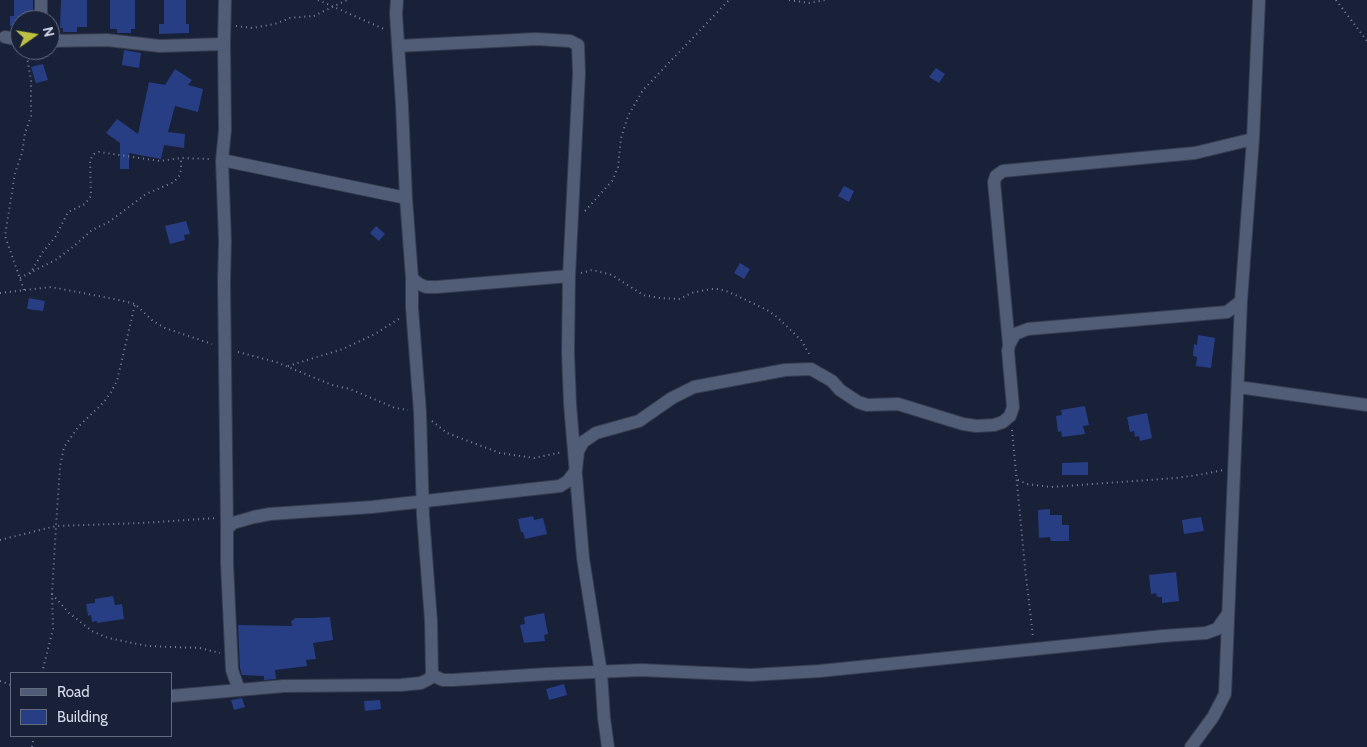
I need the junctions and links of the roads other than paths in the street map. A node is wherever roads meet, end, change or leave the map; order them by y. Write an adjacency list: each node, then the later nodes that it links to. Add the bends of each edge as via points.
1 (225, 0): 6 (street)
2 (397, 0): 8 (street)
3 (1259, 0): 9 (street)
4 (5, 37): 5 (street)
5 (10, 38)
6 (224, 40): 7 (street, via 212,45 160,46 107,40); 10 (street)
7 (60, 41)
8 (398, 46): 11 (street); 12 (street, via 536,39 570,40 577,44 579,73)
9 (1253, 139): 14 (street); 15 (street, via 1196,153 1003,171 996,176)
10 (222, 160): 11 (street); 20 (street, via 226,241)
11 (406, 198): 13 (street)
12 (569, 276): 13 (street, via 437,287 426,287); 18 (street, via 568,352)
13 (412, 278): 19 (street)
14 (1241, 301): 15 (street, via 1227,312 1028,329 1015,334); 16 (street)
15 (1009, 344): 18 (street, via 1013,407 1010,416 994,425 963,424 898,404 858,402 820,372 785,370 694,387 639,421 596,433 580,446)
16 (1238, 387): 17 (street); 21 (street)
17 (1367, 406)
18 (576, 470): 19 (street, via 560,486); 22 (street, via 583,558)
19 (423, 502): 20 (street, via 270,514); 23 (street)
20 (227, 524): 24 (street, via 232,670)
21 (1227, 614): 22 (street, via 1217,629 1206,633 874,667 751,676 641,670); 27 (street, via 1225,694)
22 (601, 673): 23 (street, via 453,680 443,680); 26 (street)
23 (432, 674): 24 (street, via 421,684 284,686)
24 (239, 690): 25 (street)
25 (172, 696)
26 (608, 747)
27 (1191, 747)

